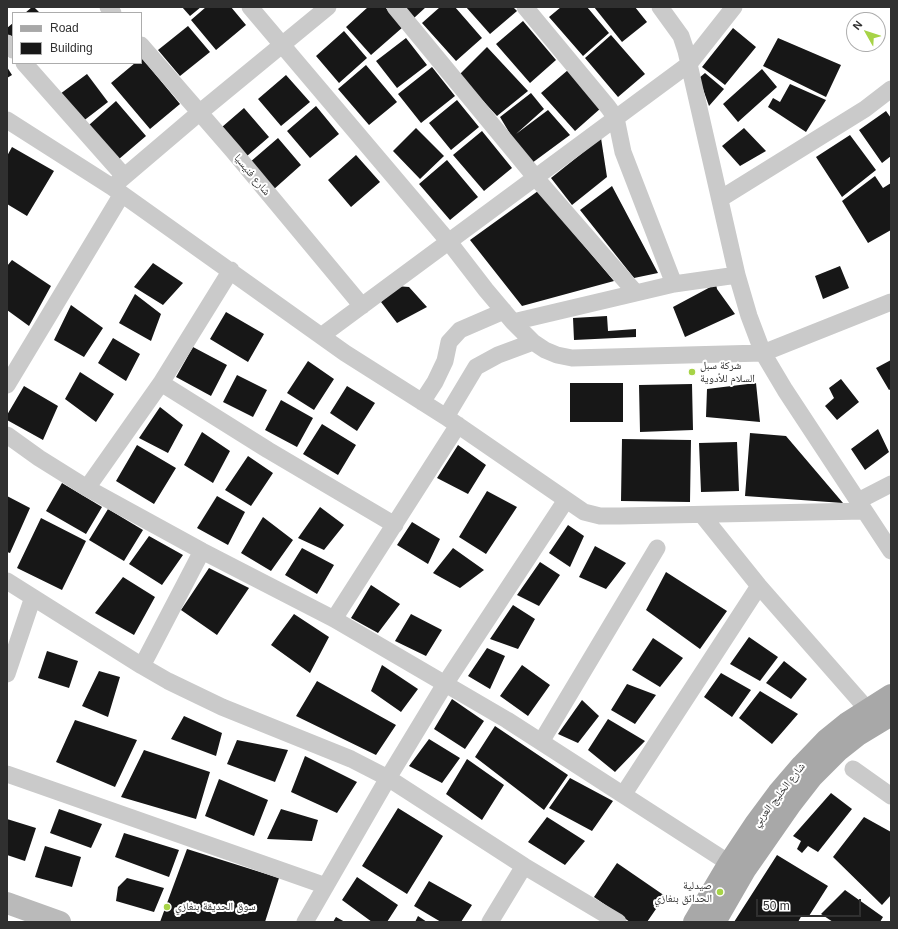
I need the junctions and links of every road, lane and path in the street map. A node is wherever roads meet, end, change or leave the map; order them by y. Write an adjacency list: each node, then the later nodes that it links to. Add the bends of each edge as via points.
1 (250, 7): 7 (street)
2 (328, 7): 7 (street)
3 (395, 7): 15 (street)
4 (525, 7): 13 (street)
5 (660, 7): 10 (street, via 681,36)
6 (734, 7): 10 (street)
7 (282, 45): 12 (street); 18 (street)
8 (142, 46): 12 (street, شارع فنيسيا)
9 (25, 64): 16 (street)
10 (689, 64): 13 (street); 17 (street)
11 (891, 89): 17 (street, via 865,109)
12 (199, 113): 16 (street); 24 (street, شارع فنيسيا)
13 (616, 118): 15 (street); 21 (street, via 623,152)
14 (9, 124): 16 (street)
15 (536, 178): 18 (street); 22 (street)
16 (119, 186): 19 (street); 30 (street)
17 (720, 199): 20 (street)
18 (449, 242): 24 (street); 25 (street)
19 (230, 270): 26 (street); 29 (street)
20 (737, 275): 21 (street); 28 (street)
21 (674, 284): 22 (street)
22 (636, 293): 25 (street)
23 (891, 302): 28 (street)
24 (362, 306): 26 (street)
25 (508, 317): 27 (street); 31 (street, via 460,330 449,342 445,361)
26 (321, 336): 31 (street)
27 (532, 342): 28 (street, via 557,355 572,358); 32 (street, via 476,367)
28 (763, 353): 37 (street)
29 (161, 383): 35 (street); 39 (street)
30 (7, 385)
31 (422, 402): 32 (street)
32 (452, 421): 36 (street); 39 (street)
33 (7, 435): 35 (street)
34 (891, 484): 37 (street)
35 (87, 488): 41 (street)
36 (566, 500): 38 (street, via 584,512 600,516); 49 (street)
37 (861, 506): 38 (street); 42 (street)
38 (702, 515): 44 (street)
39 (395, 525): 46 (street)
40 (656, 548): 53 (street)
41 (202, 551): 46 (street); 47 (street)
42 (891, 551)
43 (7, 581): 45 (street)
44 (759, 586): 51 (street); 57 (street)
45 (33, 597): 47 (street); 48 (street)
46 (334, 619): 49 (street)
47 (142, 666): 56 (street, via 222,707 351,759)
48 (7, 674)
49 (445, 684): 53 (street); 56 (street)
50 (891, 695): 51 (main road, شارع الخليج العربي)
51 (867, 709): 59 (main road, شارع الخليج العربي, via 826,740 802,765 778,793)
52 (891, 715): 68 (main road, شارع الخليج العربي, via 858,735 812,777 745,870)
53 (541, 742): 57 (street)
54 (853, 769): 58 (street)
55 (7, 774): 61 (street)
56 (388, 778): 60 (street); 61 (street)
57 (623, 795): 59 (street)
58 (891, 796)
59 (729, 863): 67 (main road, شارع الخليج العربي)
60 (524, 866): 65 (street); 66 (street)
61 (326, 886): 64 (street)
62 (8, 906): 63 (main road)
63 (60, 922)
64 (305, 922)
65 (490, 922)
66 (618, 922)
67 (694, 922)
68 (715, 922)

